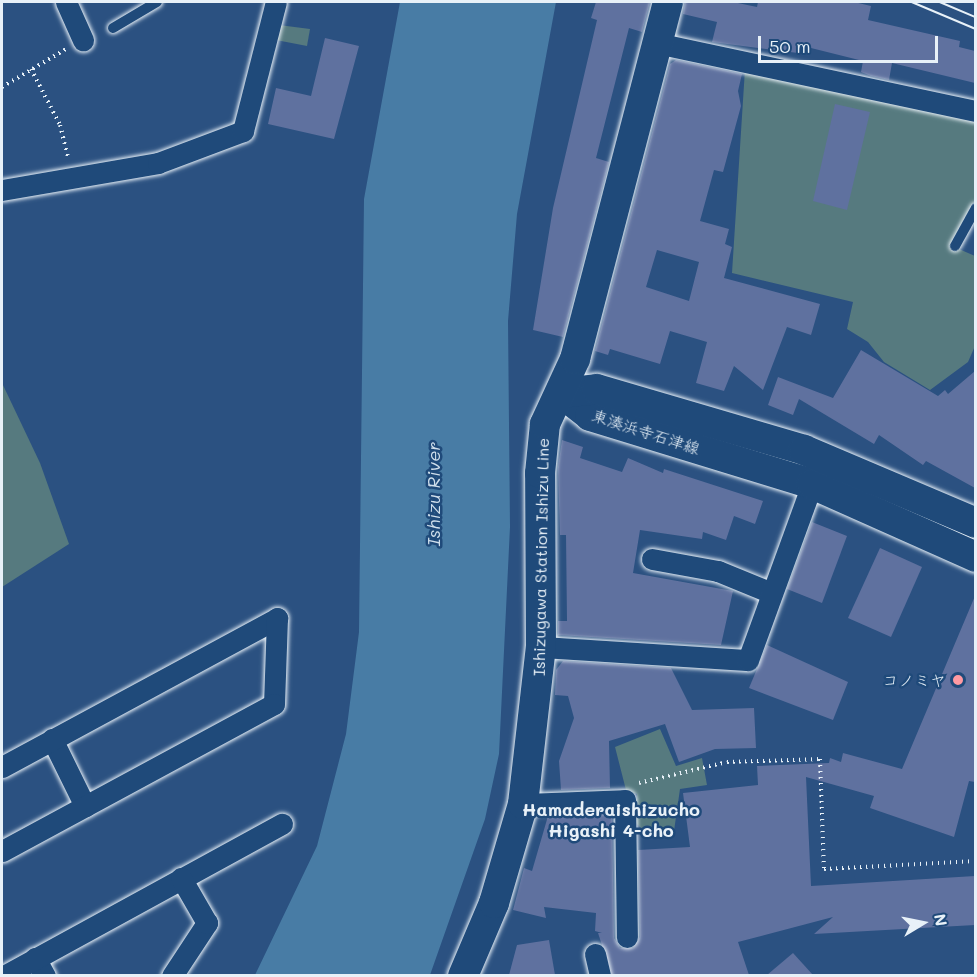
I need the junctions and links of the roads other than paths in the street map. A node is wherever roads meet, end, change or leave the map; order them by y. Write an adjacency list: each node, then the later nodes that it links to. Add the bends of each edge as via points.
1 (66, 2): 6 (street)
2 (157, 2): 5 (lane)
3 (276, 2): 9 (street, via 243,131 158,163)
4 (668, 2): 7 (main road, Ishizugawa Station Ishizu Line)
5 (113, 28)
6 (83, 40)
7 (656, 43): 8 (street); 12 (main road, Ishizugawa Station Ishizu Line, via 575,359)
8 (975, 111)
9 (2, 190)
10 (975, 208): 11 (lane)
11 (955, 246)
12 (561, 393): 13 (main road, 東湊浜寺石津線, via 590,416); 14 (main road, 東湊浜寺石津線, via 597,389 804,450); 18 (main road, Ishizugawa Station Ishizu Line, via 542,439)
13 (812, 484): 15 (main road, 東湊浜寺石津線); 17 (street)
14 (975, 523)
15 (975, 557)
16 (652, 559): 17 (street, via 718,571)
17 (772, 593): 18 (street, via 748,660)
18 (541, 647): 21 (main road, Ishizugawa Station Ishizu Line)
19 (52, 739): 20 (street); 22 (street); 22 (street, via 277,618 274,704)
20 (2, 767)
21 (523, 804): 26 (street, via 626,800); 31 (main road, Ishizugawa Station Ishizu Line, via 494,903)
22 (85, 806): 24 (street)
23 (282, 824): 25 (street)
24 (2, 851)
25 (181, 878): 28 (street); 30 (street, via 207,923)
26 (627, 937)
27 (595, 954): 32 (street)
28 (40, 967): 29 (street)
29 (4, 975)
30 (172, 975)
31 (463, 975)
32 (600, 975)

